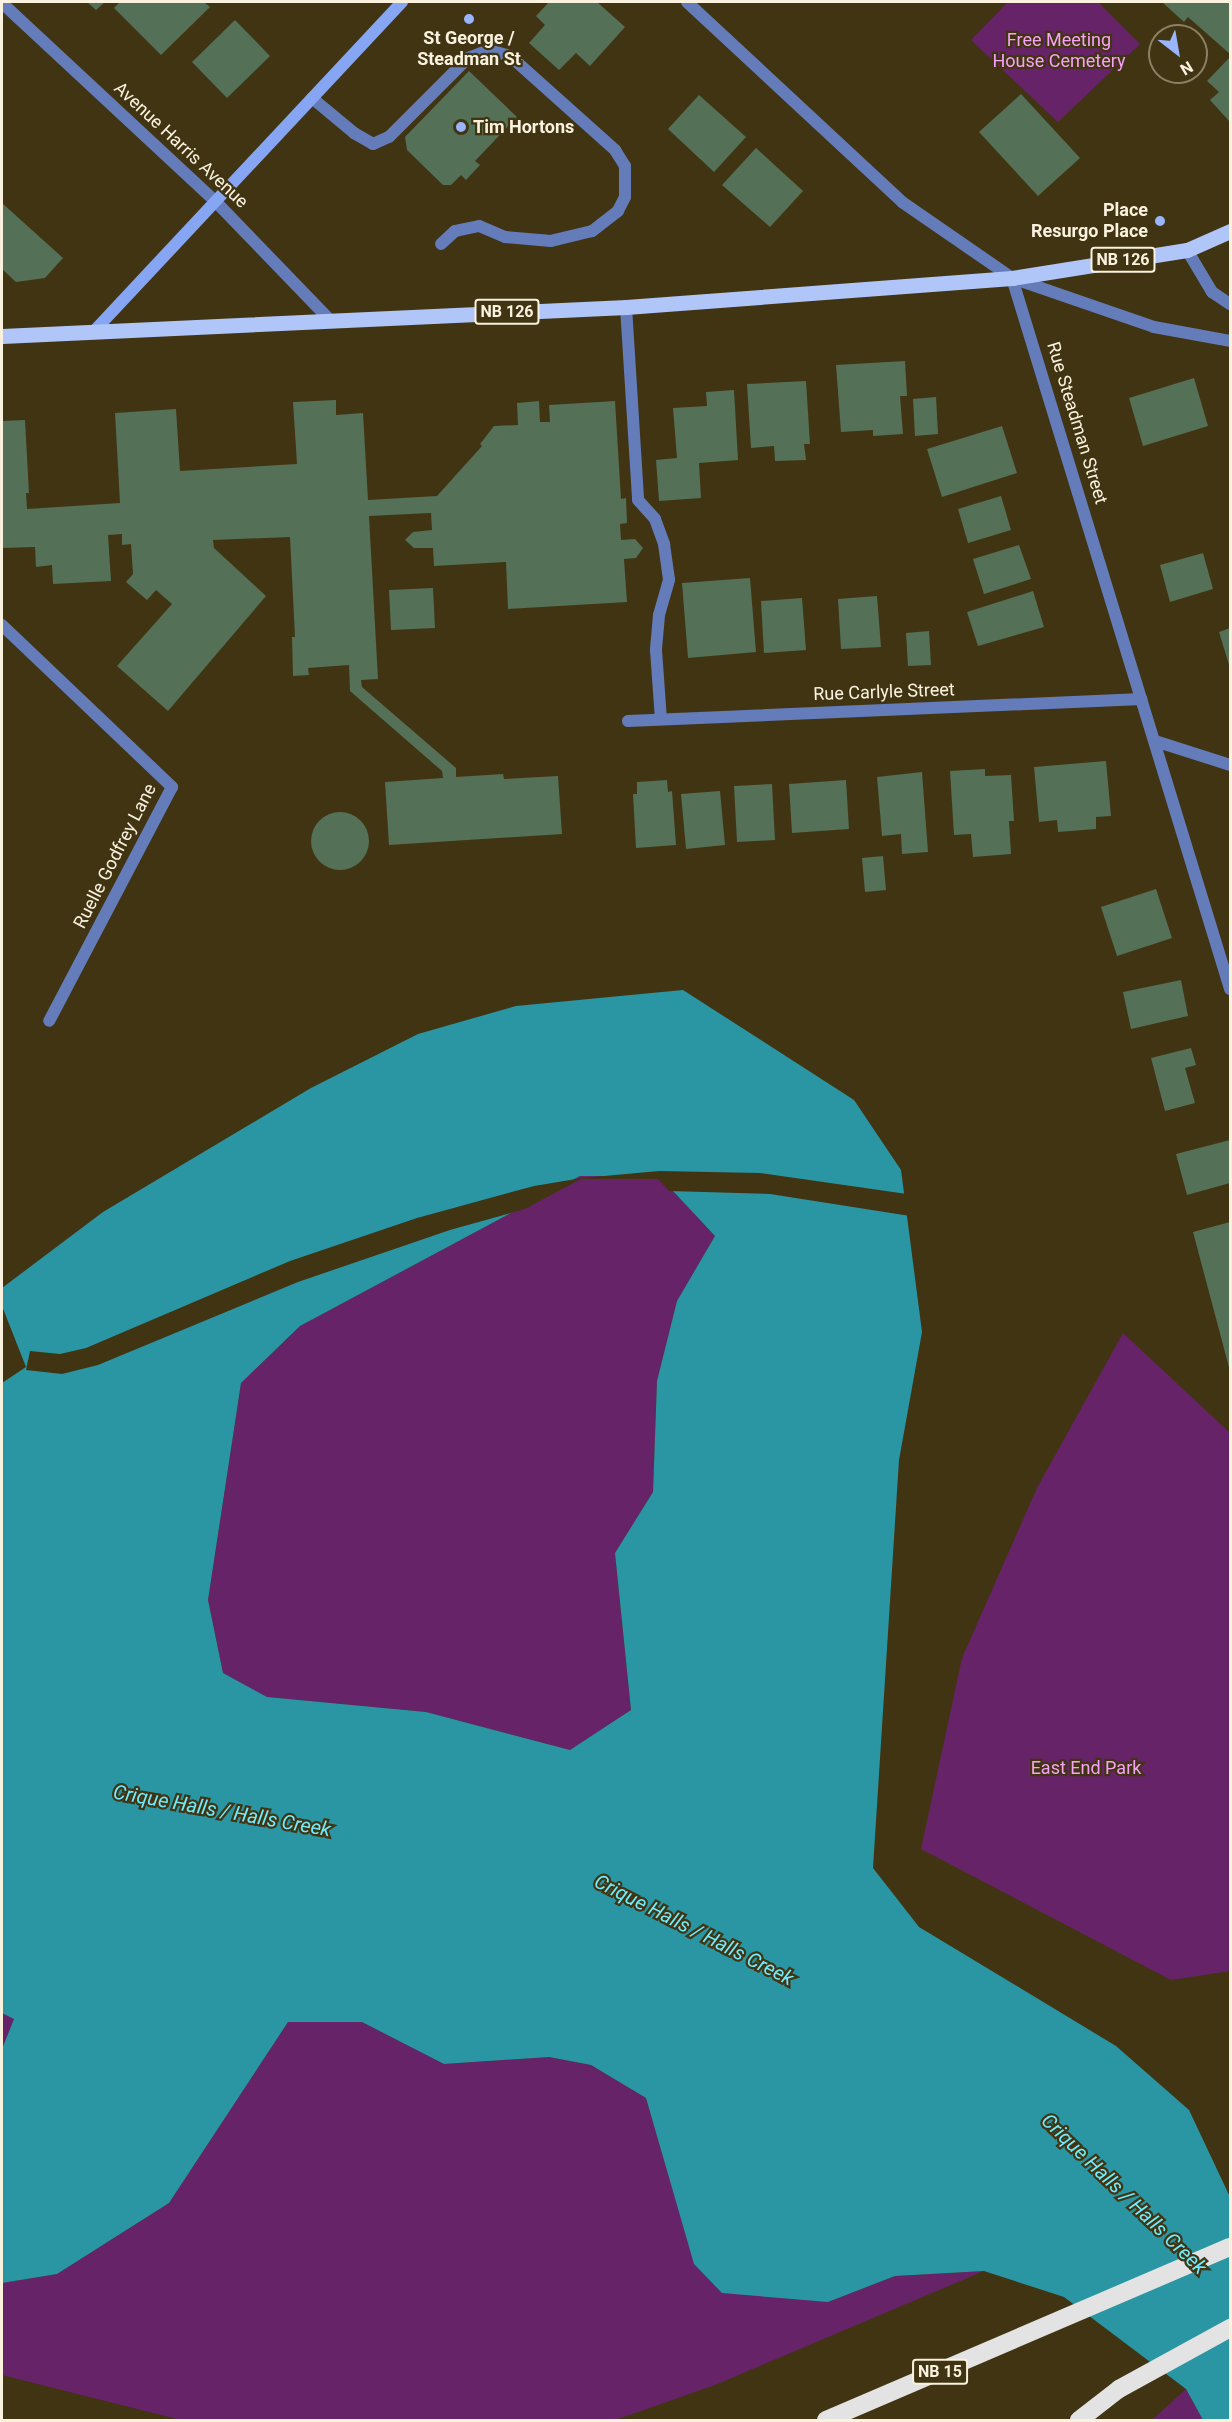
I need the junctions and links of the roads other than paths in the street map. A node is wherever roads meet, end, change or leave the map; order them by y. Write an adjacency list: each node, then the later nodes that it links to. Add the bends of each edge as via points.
1 (402, 2): 4 (main road)
2 (687, 2): 9 (street, via 902,202)
3 (2, 3): 5 (street, Avenue Harris Avenue)
4 (312, 98): 5 (main road); 7 (street, via 373,144 389,137 468,58 489,50 510,56 615,150 624,166 624,197 618,211 592,231 551,241 506,237 479,226 455,231)
5 (216, 201): 12 (street, Avenue Harris Avenue); 13 (main road)
6 (1230, 231): 8 (main road, NB 126)
7 (441, 244)
8 (1187, 250): 9 (main road, NB 126); 10 (street, via 1212,292)
9 (1012, 278): 11 (main road, NB 126); 15 (street, via 1154,327); 17 (street, Rue Steadman Street)
10 (1230, 304)
11 (626, 307): 12 (main road, NB 126); 18 (street, via 638,500 655,519 664,544 669,580 659,615 656,650)
12 (330, 320): 13 (main road, NB 126)
13 (96, 329): 14 (main road, NB 126)
14 (2, 336)
15 (1230, 341)
16 (2, 624): 23 (street, Ruelle Godfrey Lane, via 172,787)
17 (1142, 699): 18 (street, Rue Carlyle Street); 20 (street, Rue Steadman Street)
18 (661, 719): 19 (street, Rue Carlyle Street)
19 (628, 721)
20 (1155, 741): 21 (street); 22 (street, Rue Steadman Street)
21 (1230, 765)
22 (1230, 989)
23 (49, 1021)
24 (1230, 2247): 26 (highway, NB 15)
25 (1230, 2328): 27 (highway, via 1119,2389)
26 (826, 2421)
27 (1078, 2421)

